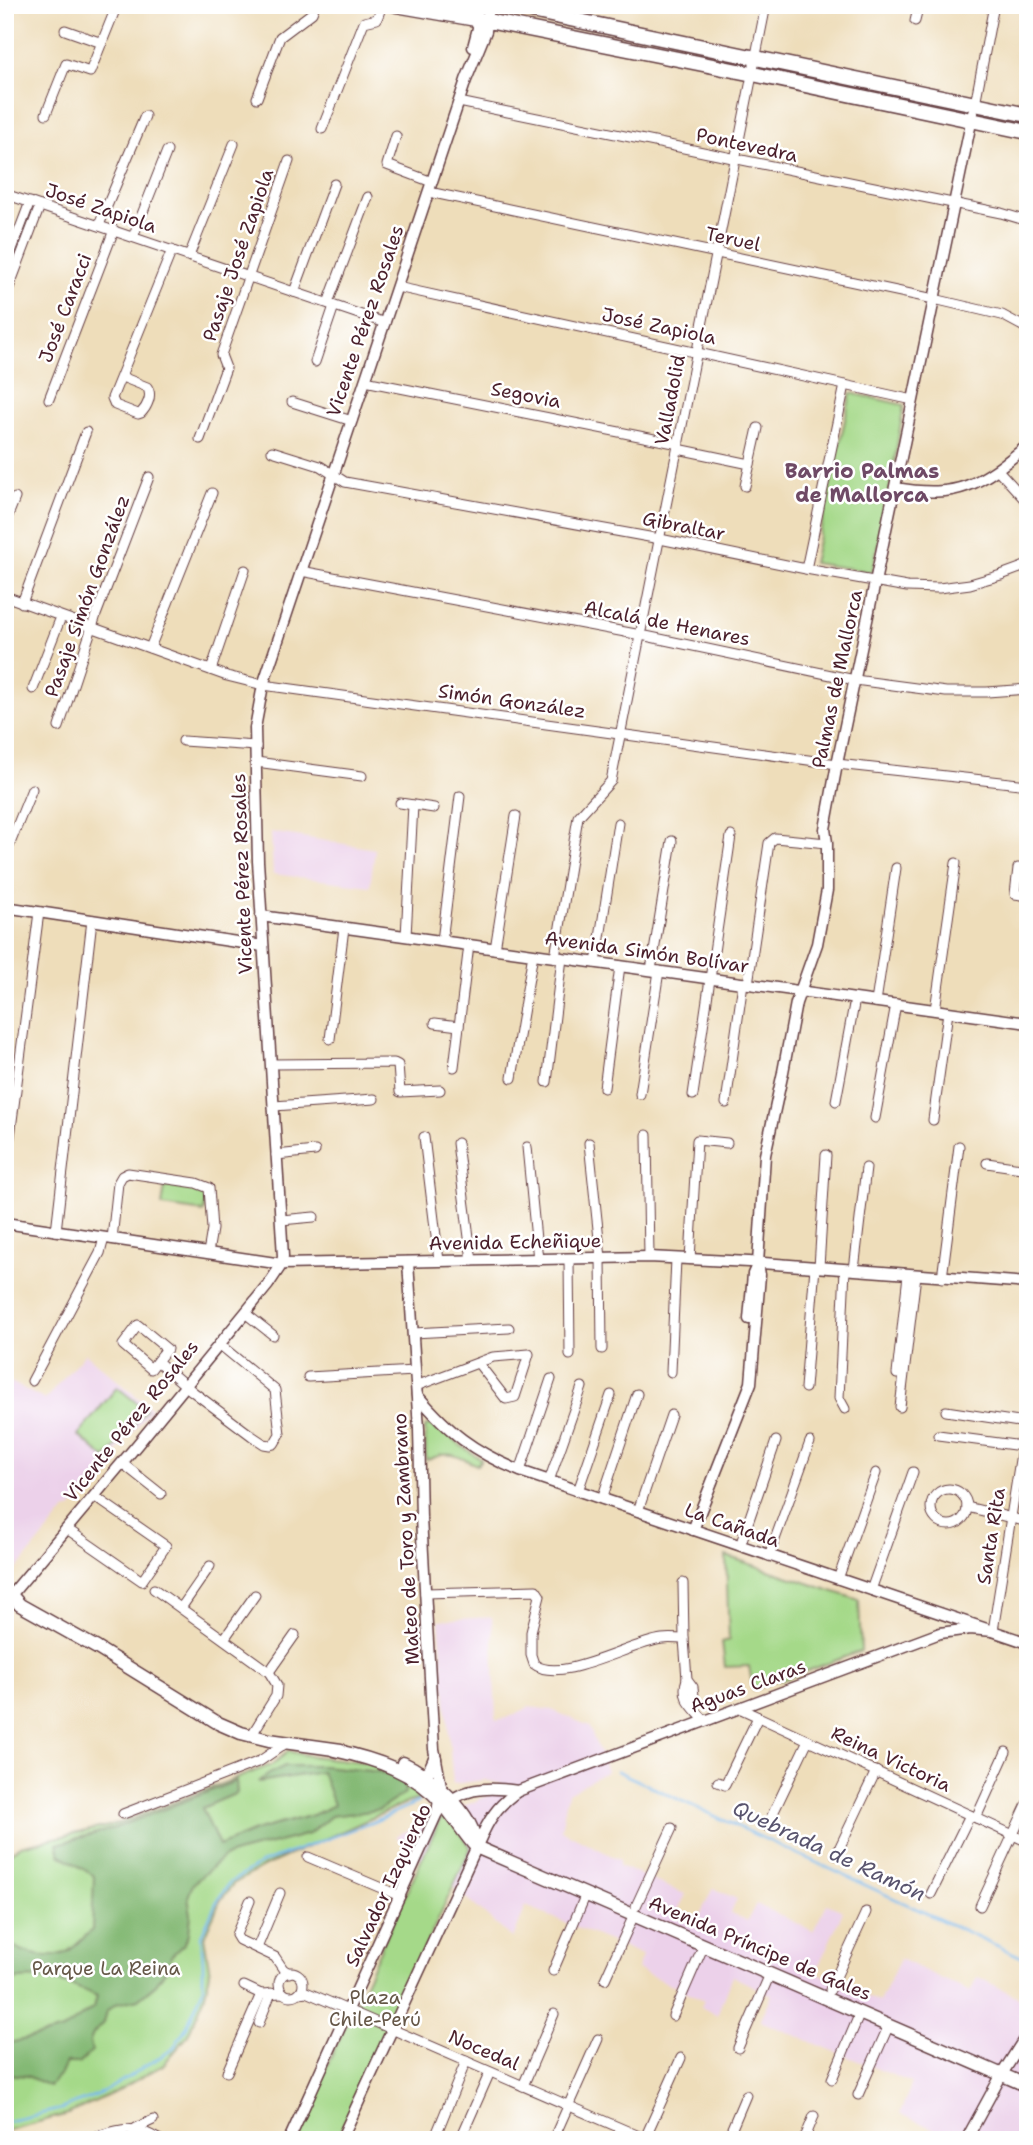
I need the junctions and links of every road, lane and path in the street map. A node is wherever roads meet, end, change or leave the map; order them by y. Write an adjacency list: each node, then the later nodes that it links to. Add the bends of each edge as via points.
1 (117, 5): 14 (street)
2 (315, 5): 18 (street, via 312,13 280,37)
3 (382, 5): 25 (street, via 377,19 364,22)
4 (397, 5): 11 (main road)
5 (489, 5): 11 (street, Vicente Pérez Rosales)
6 (503, 5): 10 (main road)
7 (766, 5): 15 (street, Valladolid)
8 (919, 5): 12 (street)
9 (994, 5): 20 (street)
10 (546, 10): 15 (main road)
11 (481, 16): 16 (main road); 19 (street, Vicente Pérez Rosales)
12 (915, 21)
13 (65, 30): 14 (street)
14 (102, 43): 21 (street, via 90,72 66,64)
15 (757, 57): 16 (street, Valladolid); 20 (main road)
16 (753, 74): 24 (main road); 30 (street, Valladolid)
17 (1028, 97): 22 (street)
18 (257, 98)
19 (459, 102): 30 (street, Pontevedra); 33 (street, Vicente Pérez Rosales)
20 (975, 104): 22 (main road); 24 (street, Palmas de Mallorca)
21 (46, 114)
22 (1026, 115)
23 (145, 116): 40 (street)
24 (971, 121): 26 (main road); 37 (street, Palmas de Mallorca)
25 (322, 129)
26 (1028, 132)
27 (396, 136): 33 (street, Teruel, via 387,164)
28 (234, 144): 45 (street)
29 (167, 151): 42 (street)
30 (736, 160): 37 (street, Pontevedra); 44 (street, Valladolid)
31 (289, 161): 47 (street, Pasaje José Zapiola)
32 (334, 184): 49 (street)
33 (430, 187): 44 (street, Teruel); 48 (street, Vicente Pérez Rosales)
34 (5, 194): 36 (street, José Zapiola)
35 (368, 197): 52 (street)
36 (30, 202): 38 (street, José Zapiola); 46 (street)
37 (954, 205): 39 (street, Pontevedra); 51 (street, Palmas de Mallorca)
38 (40, 206): 40 (street, José Zapiola); 50 (street)
39 (1028, 221)
40 (99, 225): 41 (street, José Zapiola)
41 (114, 230): 42 (street, José Zapiola); 60 (street, José Caracci)
42 (133, 237): 43 (street, José Zapiola)
43 (172, 250): 45 (street, José Zapiola); 57 (street)
44 (718, 253): 51 (street, Teruel); 55 (street, Valladolid)
45 (189, 256): 47 (street, José Zapiola)
46 (5, 268)
47 (249, 276): 49 (street, José Zapiola); 66 (street, Pasaje José Zapiola, via 221,355 226,368)
48 (397, 287): 53 (street, Vicente Pérez Rosales); 55 (street, José Zapiola)
49 (294, 292): 52 (street, José Zapiola)
50 (5, 298)
51 (934, 299): 54 (street, Teruel, via 1002,315); 61 (street, Palmas de Mallorca)
52 (331, 304): 53 (street, José Zapiola); 56 (street)
53 (385, 323): 58 (street, Vicente Pérez Rosales)
54 (1028, 329)
55 (697, 353): 59 (street, José Zapiola); 68 (street, Valladolid)
56 (315, 362)
57 (122, 377): 57 (street, via 150,391 141,413 113,402)
58 (365, 381): 63 (street, Vicente Pérez Rosales); 68 (street, Segovia)
59 (845, 385): 61 (street, José Zapiola); 82 (street)
60 (49, 399)
61 (914, 400): 75 (street, Palmas de Mallorca)
62 (292, 402): 63 (street)
63 (352, 421): 72 (street, Vicente Pérez Rosales)
64 (758, 428): 70 (street)
65 (86, 432): 87 (street)
66 (200, 439)
67 (1028, 445): 71 (street)
68 (678, 447): 70 (street, Segovia); 80 (street, Valladolid)
69 (272, 451): 72 (street, Gibraltar)
70 (750, 464): 74 (street)
71 (998, 470): 75 (street, via 951,491); 78 (street)
72 (334, 475): 80 (street, Gibraltar, via 345,482); 84 (street, Vicente Pérez Rosales)
73 (149, 477): 89 (street, Pasaje Simón González)
74 (745, 486)
75 (895, 488): 85 (street, Palmas de Mallorca)
76 (212, 493): 91 (street)
77 (15, 498): 79 (street)
78 (1028, 503)
79 (5, 523)
80 (660, 539): 82 (street, Gibraltar); 90 (street, Valladolid)
81 (1028, 565): 85 (street, Gibraltar, via 955,586)
82 (806, 569): 85 (street, Gibraltar)
83 (245, 570): 92 (street)
84 (301, 571): 90 (street, Alcalá de Henares); 94 (street, Vicente Pérez Rosales)
85 (876, 582): 93 (street, Palmas de Mallorca)
86 (5, 597): 87 (street, Simón González)
87 (22, 603): 88 (street, Simón González)
88 (61, 617): 89 (street, Simón González); 95 (street, Pasaje Simón González)
89 (92, 628): 91 (street, Simón González); 97 (street, Pasaje Simón González)
90 (641, 635): 93 (street, Alcalá de Henares); 98 (street, Valladolid)
91 (150, 648): 92 (street, Simón González)
92 (211, 670): 94 (street, Simón González)
93 (855, 680): 96 (street, Alcalá de Henares, via 946,692); 102 (street, Palmas de Mallorca)
94 (263, 685): 98 (street, Simón González); 100 (street, Vicente Pérez Rosales)
95 (33, 689)
96 (1028, 689)
97 (59, 727)
98 (620, 733): 102 (street, Simón González); 131 (street, Valladolid, via 611,781 578,817)
99 (183, 741): 100 (street)
100 (256, 746): 101 (street, Vicente Pérez Rosales)
101 (256, 762): 103 (street); 122 (street, Vicente Pérez Rosales)
102 (837, 764): 104 (street, Simón González); 114 (street, Palmas de Mallorca, via 825,830)
103 (362, 776)
104 (1028, 785)
105 (32, 789): 115 (street)
106 (460, 796): 126 (street)
107 (400, 803): 108 (street)
108 (413, 805): 109 (street); 125 (street)
109 (435, 808)
110 (516, 816): 129 (street)
111 (618, 823): 132 (street)
112 (731, 836): 135 (street)
113 (672, 841): 134 (street)
114 (827, 843): 136 (street, via 775,838 769,843); 137 (street, Palmas de Mallorca, via 827,890 817,944)
115 (5, 856)
116 (956, 863): 141 (street)
117 (1018, 867): 119 (street, via 1015,894)
118 (896, 868): 139 (street)
119 (1028, 896)
120 (5, 907): 121 (street)
121 (39, 912): 123 (street); 174 (street)
122 (261, 916): 124 (street, Avenida Simón Bolívar); 128 (street, Vicente Pérez Rosales)
123 (92, 920): 128 (street); 178 (street)
124 (344, 928): 125 (street, Avenida Simón Bolívar); 146 (street)
125 (406, 936): 126 (street, Avenida Simón Bolívar)
126 (442, 941): 127 (street, Avenida Simón Bolívar)
127 (470, 945): 129 (street, Avenida Simón Bolívar); 145 (street)
128 (263, 946): 147 (street, Vicente Pérez Rosales)
129 (495, 949): 130 (street, Avenida Simón Bolívar)
130 (533, 954): 131 (street, Avenida Simón Bolívar); 149 (street)
131 (559, 957): 132 (street, Avenida Simón Bolívar); 150 (street, Valladolid)
132 (596, 963): 133 (street, Avenida Simón Bolívar)
133 (620, 966): 134 (street, Avenida Simón Bolívar); 151 (street)
134 (655, 971): 135 (street, Avenida Simón Bolívar); 153 (street)
135 (709, 978): 136 (street, Avenida Simón Bolívar); 154 (street)
136 (745, 983): 137 (street, Avenida Simón Bolívar); 157 (street)
137 (798, 991): 138 (street, Avenida Simón Bolívar); 190 (street, Palmas de Mallorca, via 765,1155)
138 (855, 999): 139 (street, Avenida Simón Bolívar); 156 (street)
139 (876, 1002): 140 (street, Avenida Simón Bolívar)
140 (896, 1004): 141 (street, Avenida Simón Bolívar); 159 (street)
141 (935, 1010): 142 (street, Avenida Simón Bolívar)
142 (948, 1012): 144 (street, Avenida Simón Bolívar); 160 (street)
143 (435, 1023): 145 (street)
144 (1028, 1023)
145 (459, 1026): 148 (street)
146 (330, 1040)
147 (271, 1064): 152 (street, via 394,1063 399,1069 400,1092); 158 (street, Vicente Pérez Rosales)
148 (454, 1067)
149 (512, 1078)
150 (547, 1082)
151 (604, 1088)
152 (440, 1090)
153 (640, 1094)
154 (693, 1094)
155 (374, 1099): 158 (street)
156 (836, 1101)
157 (726, 1103)
158 (274, 1105): 169 (street, Vicente Pérez Rosales)
159 (875, 1118)
160 (933, 1120)
161 (647, 1135): 182 (street)
162 (424, 1137): 187 (street)
163 (457, 1143): 188 (street)
164 (589, 1143): 181 (street)
165 (727, 1143): 185 (street, via 698,1140)
166 (959, 1146): 195 (street)
167 (527, 1147): 186 (street)
168 (315, 1151): 169 (street)
169 (276, 1155): 176 (street, Vicente Pérez Rosales)
170 (826, 1155): 192 (street)
171 (987, 1163): 173 (street)
172 (866, 1168): 193 (street)
173 (1028, 1169)
174 (5, 1175)
175 (314, 1217): 176 (street)
176 (281, 1220): 191 (street, Vicente Pérez Rosales)
177 (5, 1223): 178 (street, Avenida Echeñique)
178 (56, 1231): 179 (street, Avenida Echeñique)
179 (108, 1238): 180 (street, Avenida Echeñique); 180 (street, via 122,1176 196,1182 209,1188 212,1229); 211 (street)
180 (208, 1253): 191 (street, Avenida Echeñique)
181 (601, 1258): 182 (street, Avenida Echeñique); 183 (street, Avenida Echeñique); 202 (street)
182 (649, 1258): 184 (street, Avenida Echeñique)
183 (569, 1259): 186 (street, Avenida Echeñique); 203 (street)
184 (676, 1259): 185 (street, Avenida Echeñique); 207 (street)
185 (690, 1259): 190 (street, Avenida Echeñique)
186 (538, 1260): 188 (street, Avenida Echeñique)
187 (439, 1261): 188 (street, Avenida Echeñique); 189 (street, Avenida Echeñique)
188 (472, 1261)
189 (408, 1262): 191 (street, Avenida Echeñique); 199 (street, Mateo de Toro y Zambrano)
190 (758, 1263): 192 (street, Avenida Echeñique); 244 (street, Palmas de Mallorca, via 752,1274 745,1397)
191 (282, 1264): 197 (street, Vicente Pérez Rosales)
192 (817, 1267): 193 (street, Avenida Echeñique); 214 (street)
193 (850, 1270): 194 (street, Avenida Echeñique); 219 (street, via 839,1398)
194 (912, 1275): 195 (street, Avenida Echeñique); 208 (street); 218 (street)
195 (942, 1278): 196 (street, Avenida Echeñique)
196 (1028, 1283)
197 (245, 1313): 200 (street); 201 (street, Vicente Pérez Rosales)
198 (509, 1328): 199 (street)
199 (412, 1334): 206 (street, Mateo de Toro y Zambrano)
200 (273, 1335)
201 (219, 1344): 212 (street, Vicente Pérez Rosales); 212 (street, via 275,1390 280,1434 274,1444 264,1444)
202 (602, 1349)
203 (570, 1355)
204 (158, 1361): 204 (street, via 151,1369 123,1345 138,1325 167,1349); 212 (street)
205 (478, 1363): 205 (street, via 506,1399 515,1397 529,1354); 215 (street)
206 (415, 1371): 209 (street); 215 (street, Mateo de Toro y Zambrano)
207 (671, 1372)
208 (897, 1374)
209 (308, 1377)
210 (551, 1379): 231 (street)
211 (33, 1381)
212 (186, 1385): 230 (street, Vicente Pérez Rosales)
213 (582, 1387): 234 (street)
214 (805, 1388)
215 (417, 1390): 222 (street, Mateo de Toro y Zambrano); 224 (street, La Cañada)
216 (637, 1394): 238 (street)
217 (611, 1395): 235 (street)
218 (900, 1407)
219 (845, 1409)
220 (1028, 1409): 225 (street, Santa Rita)
221 (946, 1411): 225 (street)
222 (418, 1415): 224 (street); 252 (street, Mateo de Toro y Zambrano)
223 (671, 1415): 240 (street)
224 (436, 1418): 231 (street, La Cañada, via 468,1445)
225 (1026, 1423): 229 (street, Santa Rita)
226 (938, 1435): 229 (street)
227 (775, 1441): 245 (street)
228 (810, 1442): 246 (street)
229 (1022, 1447): 241 (street, Santa Rita)
230 (122, 1463): 236 (street); 237 (street, Vicente Pérez Rosales)
231 (520, 1471): 234 (street, La Cañada)
232 (913, 1472): 251 (street)
233 (876, 1473): 248 (street)
234 (550, 1481): 235 (street, La Cañada)
235 (578, 1491): 238 (street, La Cañada)
236 (162, 1494)
237 (94, 1496): 243 (street, Vicente Pérez Rosales); 243 (street, via 166,1546 142,1581)
238 (601, 1499): 240 (street, La Cañada)
239 (967, 1507): 239 (street, via 963,1496 947,1489 936,1494 930,1505 937,1521 948,1526 964,1518); 241 (street)
240 (638, 1511): 244 (street, La Cañada)
241 (1011, 1517): 242 (street); 257 (street, Santa Rita)
242 (1028, 1522)
243 (67, 1529): 254 (street, Vicente Pérez Rosales)
244 (693, 1530): 245 (street, La Cañada)
245 (740, 1546): 246 (street, La Cañada)
246 (769, 1556): 248 (street, La Cañada)
247 (210, 1566): 255 (street)
248 (838, 1579): 251 (street, La Cañada)
249 (683, 1583): 261 (street)
250 (154, 1589): 255 (street)
251 (871, 1590): 256 (street, La Cañada)
252 (425, 1593): 261 (street, via 536,1590 540,1596 530,1641 534,1664 539,1667 563,1671 662,1639); 272 (street, Mateo de Toro y Zambrano)
253 (255, 1595): 260 (street)
254 (7, 1598): 267 (main road, via 97,1648 206,1718)
255 (181, 1608): 260 (street)
256 (938, 1613): 257 (street, La Cañada); 258 (street, via 944,1622)
257 (993, 1631): 258 (street, Aguas Claras); 262 (street, La Cañada)
258 (940, 1633): 264 (street, Aguas Claras)
259 (295, 1635): 263 (street)
260 (224, 1639): 263 (street)
261 (684, 1639): 266 (street, via 687,1677 694,1696 690,1702)
262 (1028, 1643)
263 (269, 1672): 267 (street, via 277,1685 276,1696)
264 (739, 1708): 265 (street, Reina Victoria); 266 (street, Aguas Claras)
265 (758, 1717): 268 (street, Reina Victoria); 275 (street, via 725,1785)
266 (704, 1720): 277 (street, Aguas Claras)
267 (251, 1736): 269 (main road)
268 (808, 1740): 273 (street, Reina Victoria); 283 (street)
269 (286, 1743): 270 (main road); 281 (street, via 260,1761)
270 (334, 1749): 274 (main road, via 381,1755); 278 (main road, via 408,1774)
271 (1006, 1752): 282 (street)
272 (435, 1758): 274 (main road, via 429,1770); 278 (street, Mateo de Toro y Zambrano)
273 (876, 1772): 282 (street, Reina Victoria); 288 (street)
274 (421, 1773): 278 (main road)
275 (718, 1782)
276 (490, 1788): 277 (street, Aguas Claras); 278 (street, Aguas Claras); 280 (street)
277 (518, 1791): 280 (street, Aguas Claras)
278 (442, 1802): 287 (main road, via 474,1829); 293 (street, Salvador Izquierdo)
279 (1028, 1802): 285 (street)
280 (495, 1810): 287 (street, Aguas Claras)
281 (123, 1814)
282 (973, 1817): 285 (street, Reina Victoria); 292 (street)
283 (767, 1826)
284 (672, 1828): 296 (street)
285 (1013, 1835): 286 (street, Reina Victoria); 295 (street)
286 (1028, 1842)
287 (476, 1847): 291 (main road, Avenida Príncipe de Gales); 314 (street)
288 (836, 1855)
289 (308, 1857): 293 (street)
290 (280, 1893): 299 (street)
291 (586, 1894): 296 (main road, Avenida Príncipe de Gales); 300 (street)
292 (931, 1894)
293 (400, 1896): 308 (street, Salvador Izquierdo)
294 (250, 1901): 299 (street, via 236,1935)
295 (980, 1906)
296 (635, 1910): 298 (main road, Avenida Príncipe de Gales); 303 (street)
297 (866, 1912): 305 (street)
298 (704, 1945): 302 (main road, Avenida Príncipe de Gales); 311 (street)
299 (257, 1948): 301 (street, via 275,1957)
300 (553, 1971)
301 (285, 1972): 306 (street, via 299,1976); 307 (street)
302 (770, 1974): 309 (main road, Avenida Príncipe de Gales); 317 (street)
303 (605, 1979)
304 (244, 1986): 307 (street)
305 (830, 1990)
306 (302, 1991): 307 (street, via 291,1996); 308 (street, Nocedal)
307 (274, 1992): 312 (street); 320 (street)
308 (348, 2010): 314 (street, Nocedal); 335 (street, Salvador Izquierdo)
309 (860, 2013): 313 (main road, Avenida Príncipe de Gales); 323 (street)
310 (554, 2014): 324 (street)
311 (673, 2015)
312 (259, 2023)
313 (889, 2025): 322 (main road, Avenida Príncipe de Gales); 327 (street)
314 (393, 2030): 319 (street, Nocedal); 336 (street)
315 (1028, 2033): 322 (street)
316 (598, 2039): 328 (street)
317 (737, 2048)
318 (681, 2058): 332 (street)
319 (466, 2061): 321 (street, Nocedal); 337 (street)
320 (227, 2071)
321 (490, 2071): 324 (street, Nocedal); 338 (street)
322 (1002, 2074): 325 (main road, Avenida Príncipe de Gales); 342 (street)
323 (832, 2080)
324 (523, 2086): 328 (street, Nocedal)
325 (1028, 2086)
326 (746, 2095): 340 (street)
327 (858, 2095)
328 (568, 2105): 332 (street, Nocedal, via 619,2133); 339 (street)
329 (814, 2116): 341 (street)
330 (153, 2120): 331 (street)
331 (136, 2128): 333 (street); 334 (street)
332 (647, 2139)
333 (85, 2140)
334 (160, 2140)
335 (289, 2140)
336 (341, 2140)
337 (434, 2140)
338 (460, 2140)
339 (553, 2140)
340 (727, 2140)
341 (804, 2140)
342 (966, 2140)

